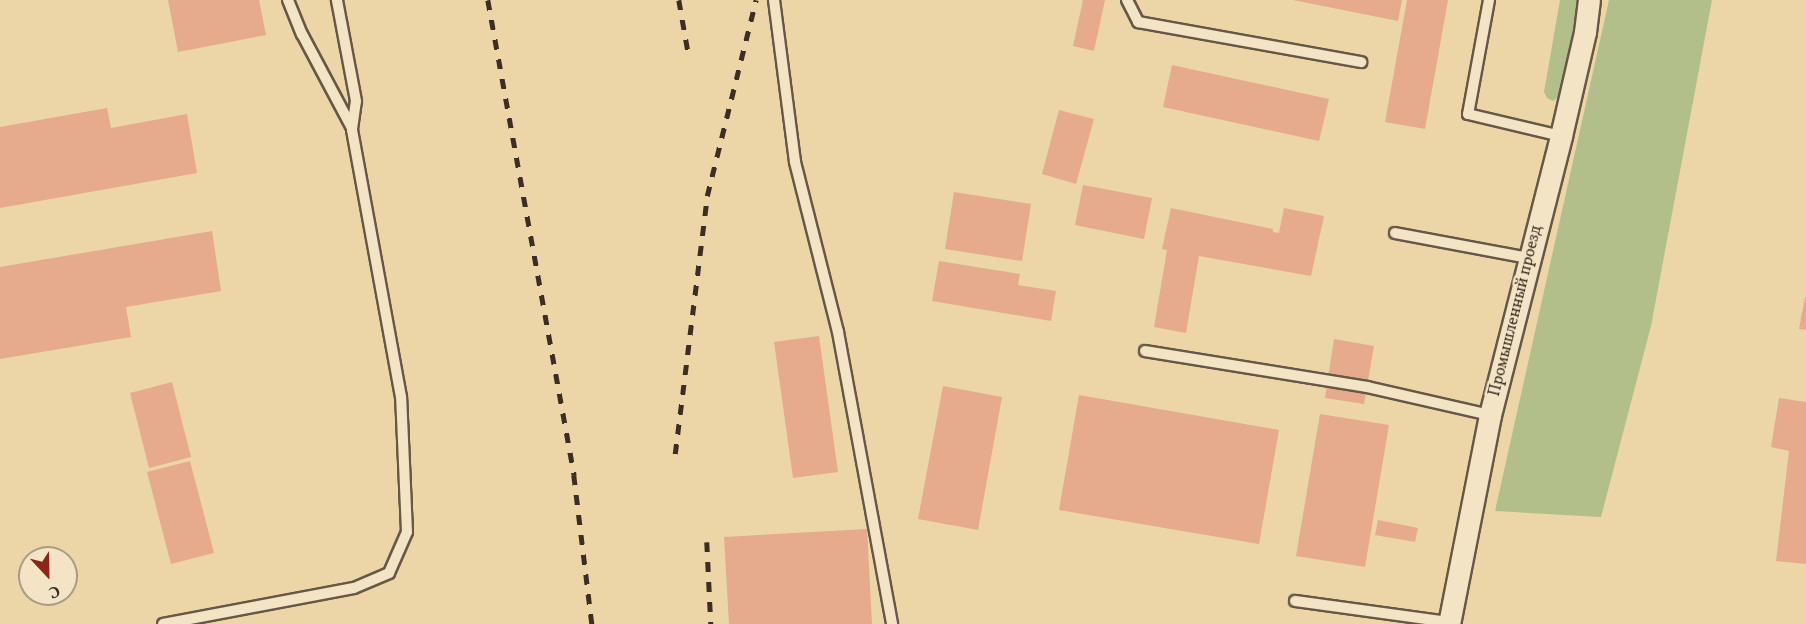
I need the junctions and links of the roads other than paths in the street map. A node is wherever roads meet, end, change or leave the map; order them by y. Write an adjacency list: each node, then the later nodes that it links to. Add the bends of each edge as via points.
1 (288, 0): 8 (lane)
2 (338, 0): 8 (lane, via 356,101)
3 (774, 0): 18 (lane, via 795,162 838,332)
4 (1127, 0): 7 (lane, via 1138,22)
5 (1490, 0): 9 (lane, via 1468,114)
6 (1589, 0): 9 (street, Промышленный проезд)
7 (1361, 62)
8 (352, 129): 15 (lane, via 401,397 407,532 389,573 354,588)
9 (1561, 136): 11 (street, Промышленный проезд)
10 (1395, 233): 11 (lane)
11 (1528, 258): 13 (street, Промышленный проезд)
12 (1145, 351): 13 (lane, via 1367,387)
13 (1490, 415): 16 (street, Промышленный проезд)
14 (1295, 601): 16 (lane)
15 (184, 622): 17 (lane)
16 (1449, 623)
17 (163, 624)
18 (892, 624)

